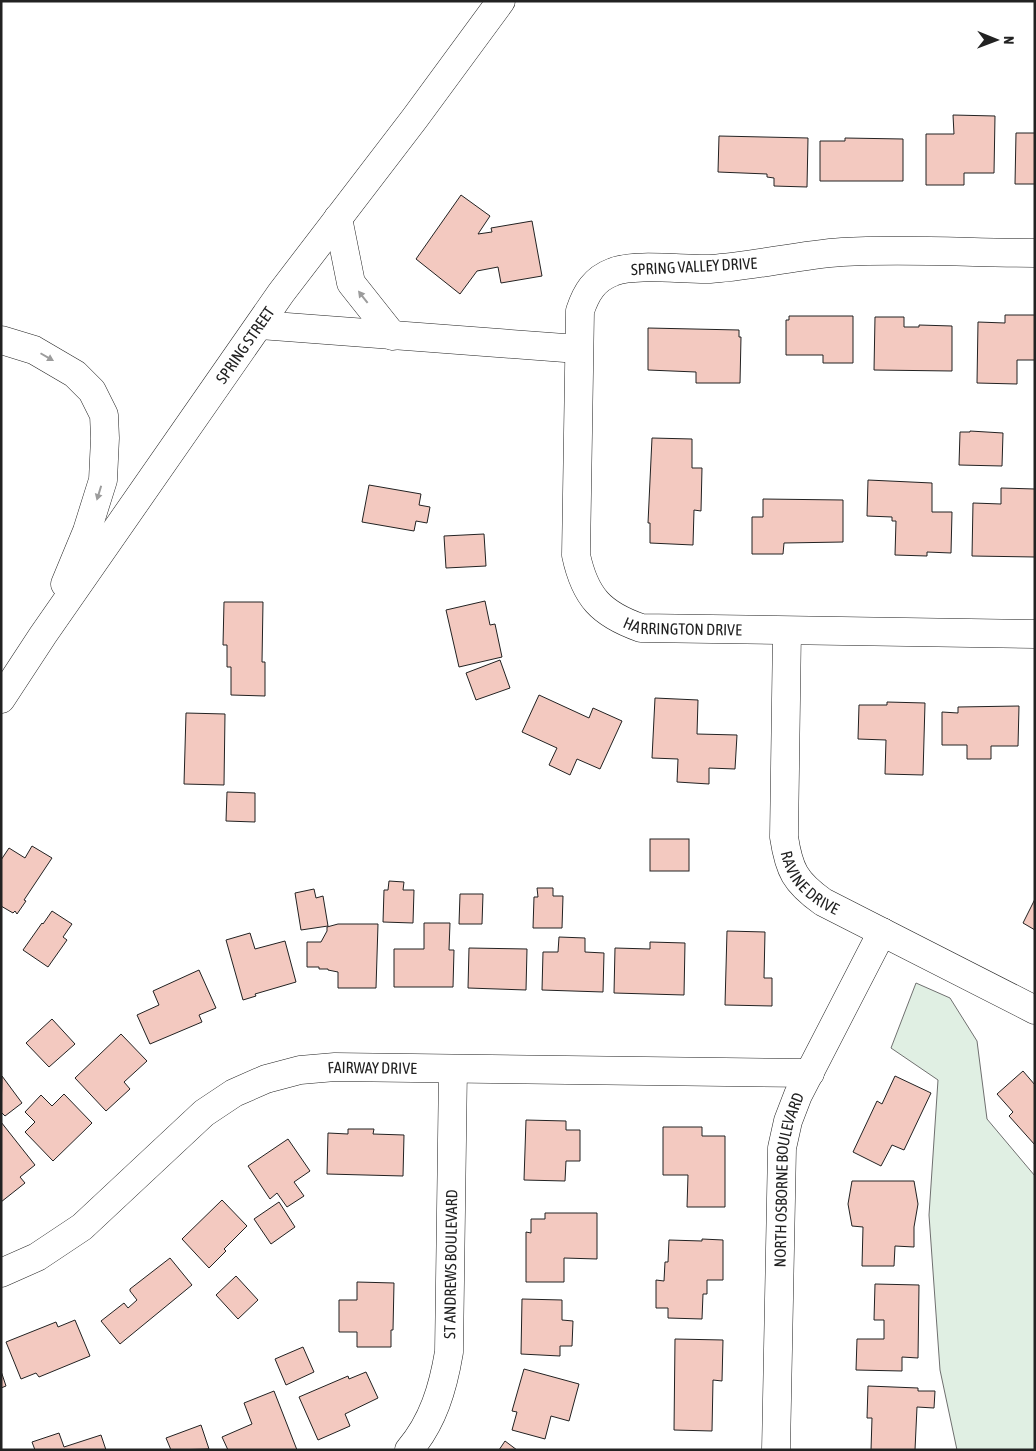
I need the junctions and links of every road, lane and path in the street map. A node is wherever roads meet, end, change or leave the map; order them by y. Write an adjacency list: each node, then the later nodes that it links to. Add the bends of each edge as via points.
1 (501, 1): 2 (street, SPRING STREET)
2 (338, 218): 4 (street, SPRING STREET); 5 (street, one-way to 2, via 351,282)
3 (1035, 253): 7 (street, SPRING VALLEY DRIVE, via 841,252 747,266 614,271 598,280 586,294 580,310)
4 (260, 325): 5 (street); 10 (street, SPRING STREET)
5 (393, 336): 7 (street)
6 (1, 340): 10 (street, one-way to 10, via 34,350 75,374 92,391 104,415 103,480 87,531)
7 (578, 348): 8 (street, HARRINGTON DRIVE, via 576,555 580,575 590,594 604,610 641,628)
8 (787, 631): 9 (street, HARRINGTON DRIVE); 12 (street, RAVINE DRIVE, via 784,837 788,860 808,891)
9 (1035, 634)
10 (43, 635): 11 (street, SPRING STREET)
11 (1, 699)
12 (882, 932): 13 (street, RAVINE DRIVE); 15 (street, NORTH OSBORNE BOULEVARD)
13 (1035, 1010)
14 (453, 1069): 15 (street, FAIRWAY DRIVE); 16 (street, FAIRWAY DRIVE, via 300,1070 266,1079 234,1093 204,1113 82,1227 37,1257); 17 (street, ST ANDREWS BOULEVARD, via 449,1352 443,1384 432,1414)
15 (810, 1073): 18 (street, NORTH OSBORNE BOULEVARD, via 788,1121 782,1148)
16 (1, 1273)
17 (409, 1450)
18 (776, 1450)

